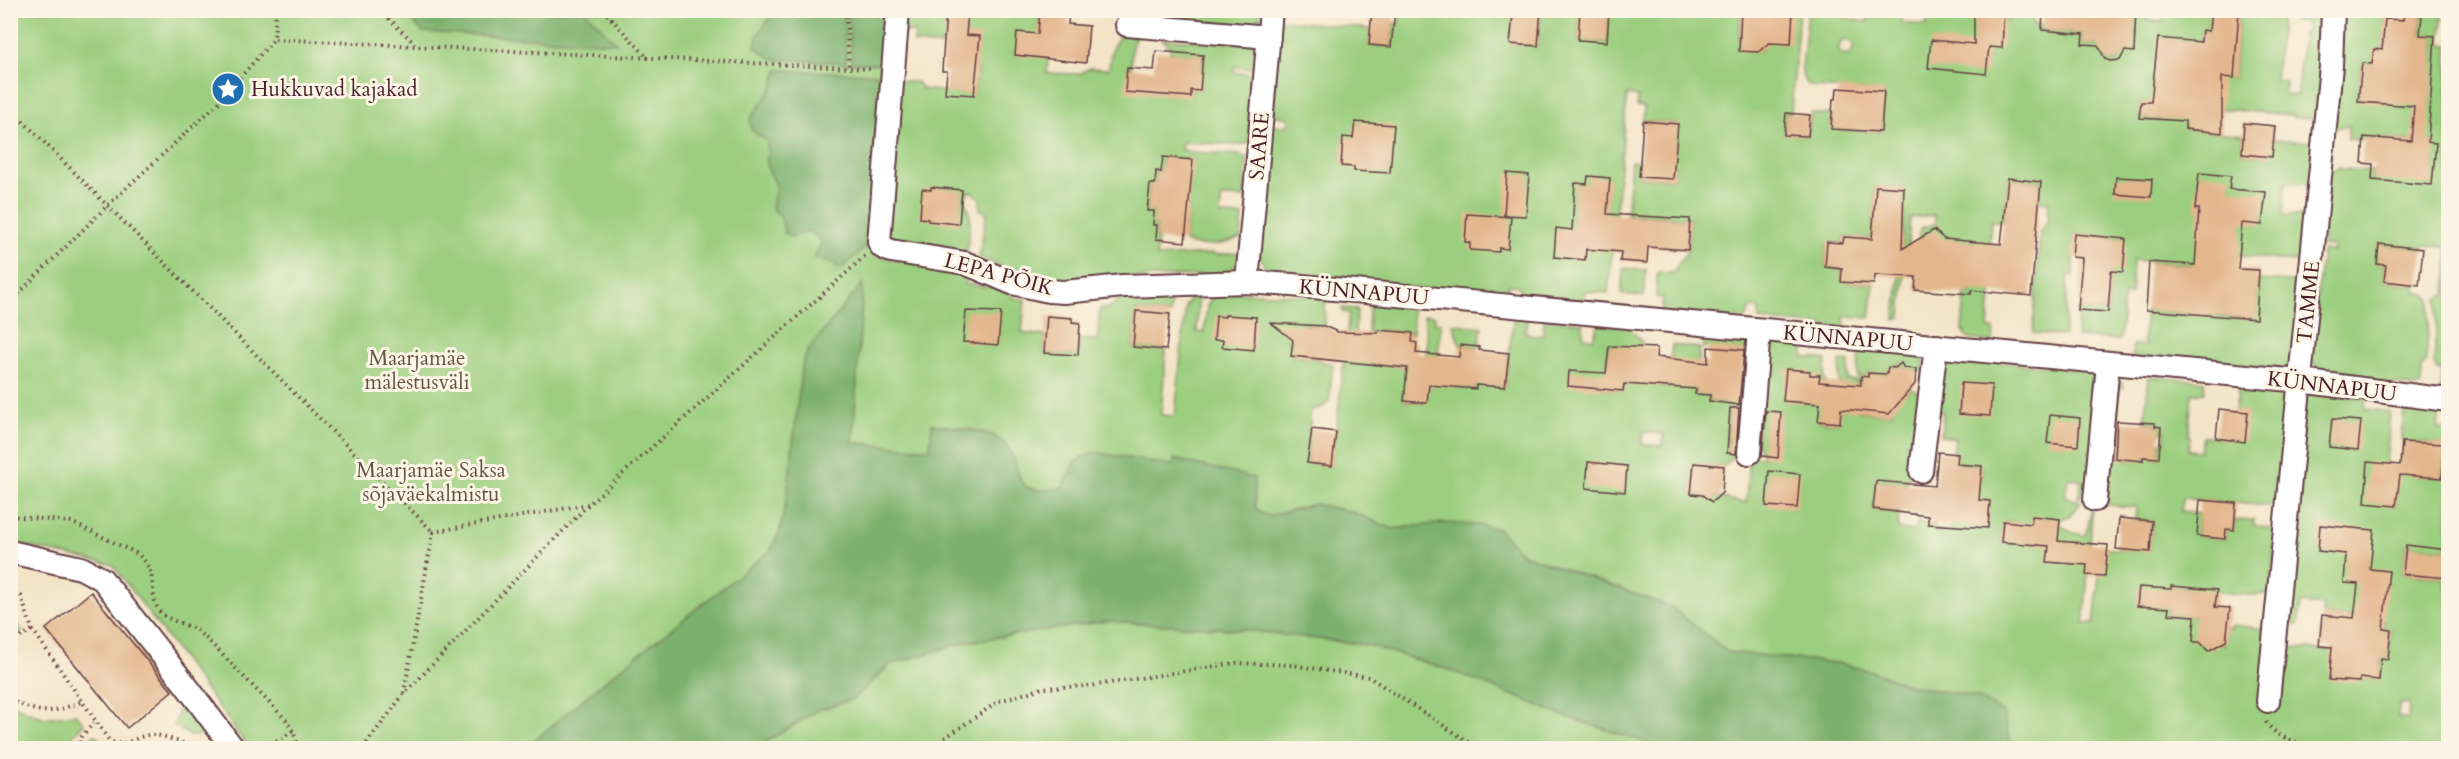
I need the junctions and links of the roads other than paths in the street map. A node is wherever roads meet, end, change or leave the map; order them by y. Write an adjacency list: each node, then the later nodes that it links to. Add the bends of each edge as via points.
1 (898, 10): 6 (street, LEPA PÕIK, via 879,242 882,247 965,263 1012,282 1049,291)
2 (1271, 10): 5 (street, SAARE)
3 (2333, 10): 10 (street, TAMME)
4 (1127, 25): 5 (street)
5 (1269, 37): 6 (street, SAARE)
6 (1247, 282): 7 (street, KÜNNAPUU)
7 (1759, 331): 8 (street, KÜNNAPUU); 12 (street)
8 (1936, 346): 9 (street, KÜNNAPUU); 13 (street)
9 (2108, 364): 10 (street, KÜNNAPUU); 14 (street)
10 (2300, 381): 11 (street, KÜNNAPUU); 16 (street, TAMME)
11 (2448, 400)
12 (1749, 453)
13 (1921, 471)
14 (2095, 500)
15 (10, 552): 17 (street, via 81,568 102,579)
16 (2267, 709)
17 (233, 748)

